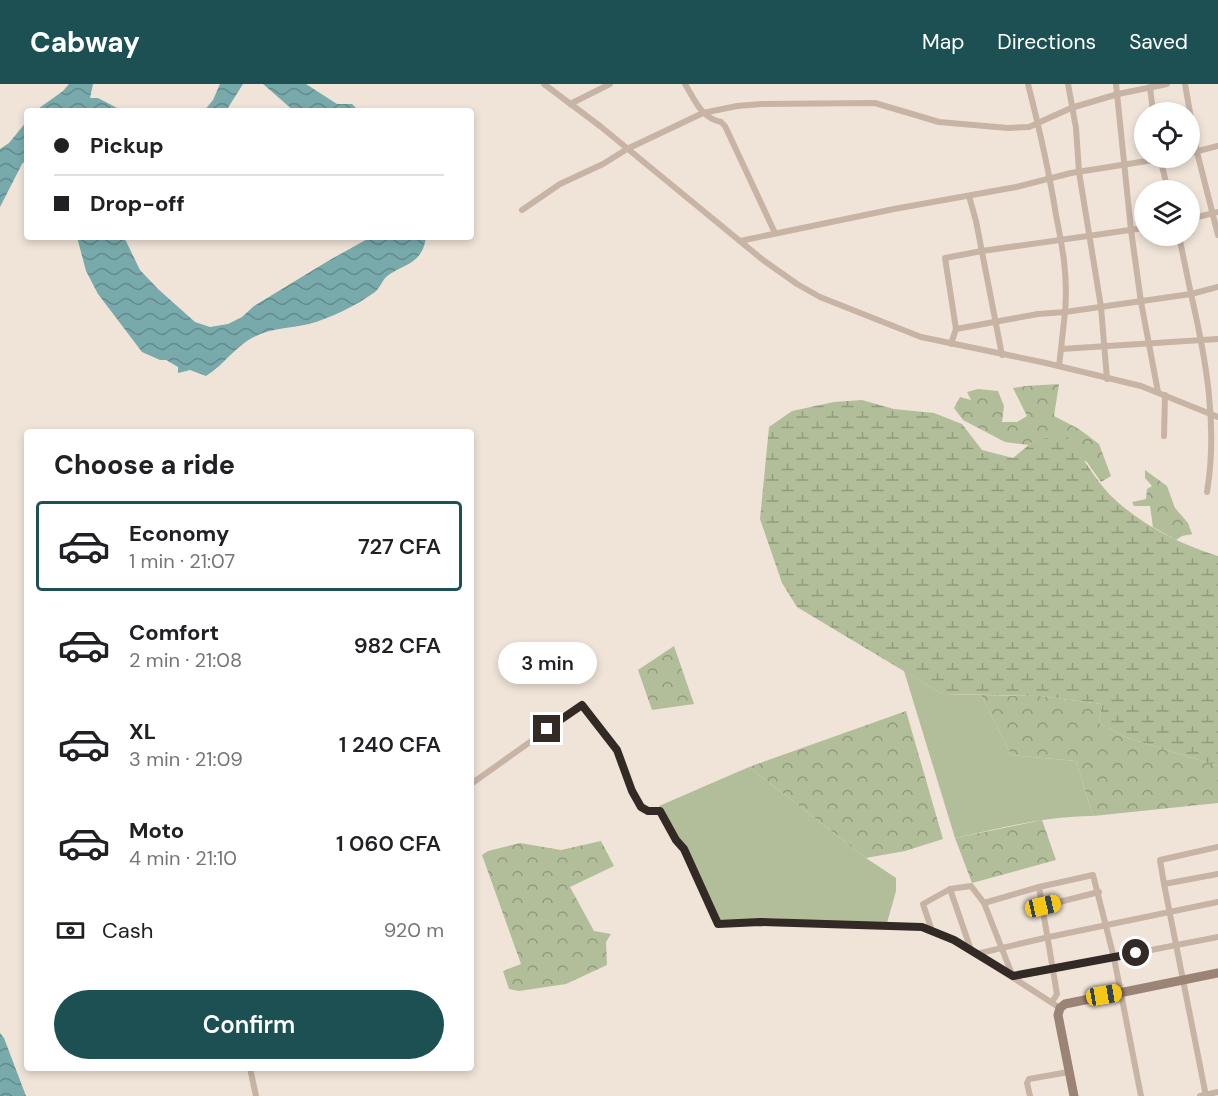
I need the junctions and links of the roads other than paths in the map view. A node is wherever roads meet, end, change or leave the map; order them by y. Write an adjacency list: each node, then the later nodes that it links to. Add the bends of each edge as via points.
1 (544, 84): 13 (street)
2 (610, 84): 13 (street)
3 (685, 84): 15 (street)
4 (1028, 84): 16 (street)
5 (1068, 84): 14 (street)
6 (1116, 84): 10 (street)
7 (1167, 84): 9 (street)
8 (1185, 84): 12 (street)
9 (1150, 87): 10 (street); 11 (street)
10 (1118, 94): 14 (street); 21 (street)
11 (1152, 102)
12 (1187, 102)
13 (570, 104): 18 (street)
14 (1071, 108): 16 (street); 23 (street)
15 (703, 113): 16 (street, via 751,104 875,103 939,122 1008,128); 18 (street); 31 (street, via 725,126)
16 (1038, 123): 24 (street)
17 (1218, 146): 19 (street)
18 (627, 149): 26 (street, via 560,184); 35 (street)
19 (1200, 150)
20 (1134, 163): 21 (street)
21 (1125, 164): 23 (street); 29 (street)
22 (1199, 168): 27 (street)
23 (1079, 172): 24 (street); 33 (street)
24 (1050, 178): 25 (street); 34 (street)
25 (969, 196): 31 (street); 37 (street)
26 (522, 210)
27 (1215, 213): 28 (street); 32 (street)
28 (1200, 217)
29 (1131, 230): 30 (street); 33 (street); 42 (street)
30 (1134, 230)
31 (775, 233): 35 (street)
32 (1218, 235)
33 (1089, 237): 34 (street); 43 (street)
34 (1061, 240): 37 (street); 44 (street, via 1067,279)
35 (740, 241): 49 (street, via 783,275 820,297 912,334)
36 (1181, 246): 40 (street)
37 (982, 251): 45 (street); 46 (street, via 945,258)
38 (1218, 287): 40 (street)
39 (1164, 290): 41 (street)
40 (1191, 294): 41 (street); 48 (street)
41 (1166, 298): 42 (street)
42 (1141, 302): 43 (street); 50 (street)
43 (1101, 307): 44 (street); 51 (street)
44 (1065, 312): 45 (street); 52 (street)
45 (996, 322): 46 (street); 53 (street)
46 (956, 329): 49 (street)
47 (1218, 339): 48 (street)
48 (1202, 341): 50 (street); 57 (street)
49 (951, 344): 53 (street)
50 (1149, 345): 51 (street); 56 (street)
51 (1106, 348): 52 (street); 55 (street)
52 (1061, 349): 54 (street)
53 (1002, 355): 54 (street)
54 (1059, 366): 55 (street)
55 (1107, 379): 56 (street)
56 (1161, 393): 57 (street); 58 (street)
57 (1215, 416): 59 (street)
58 (1164, 436)
59 (1210, 472): 60 (street); 61 (street)
60 (1218, 473)
61 (1207, 492)
62 (474, 782): 74 (street, via 582,705 617,750 641,807 660,811 684,849 718,924 896,925)
63 (1218, 847): 65 (street, via 1161,860)
64 (1218, 874): 65 (street)
65 (1164, 884): 72 (street)
66 (1039, 887): 68 (street, via 1091,874); 69 (street); 71 (street)
67 (950, 889): 69 (street, via 971,886); 74 (street, via 923,904); 79 (street)
68 (1099, 892): 71 (street); 73 (street)
69 (984, 903): 78 (street)
70 (1218, 903): 72 (street)
71 (1043, 906): 75 (street)
72 (1170, 912): 73 (street); 77 (street)
73 (1107, 925): 75 (street); 80 (street)
74 (932, 931): 79 (street)
75 (1049, 937): 78 (street); 81 (street)
76 (1218, 937): 77 (street)
77 (1176, 945): 80 (street); 84 (street)
78 (1002, 947): 79 (street); 83 (street)
79 (974, 952): 83 (street)
80 (1114, 958): 81 (street); 85 (street)
81 (1054, 970): 83 (street); 86 (street)
82 (1218, 973): 84 (street)
83 (1013, 976): 86 (street)
84 (1183, 980): 85 (street); 94 (street)
85 (1120, 992): 86 (street); 93 (street)
86 (1056, 1005): 88 (street)
87 (251, 1071): 90 (street)
88 (1069, 1072): 91 (street, via 1029,1079); 92 (street)
89 (1218, 1092): 94 (street)
90 (256, 1096)
91 (1030, 1096)
92 (1074, 1096)
93 (1142, 1096)
94 (1204, 1096)

